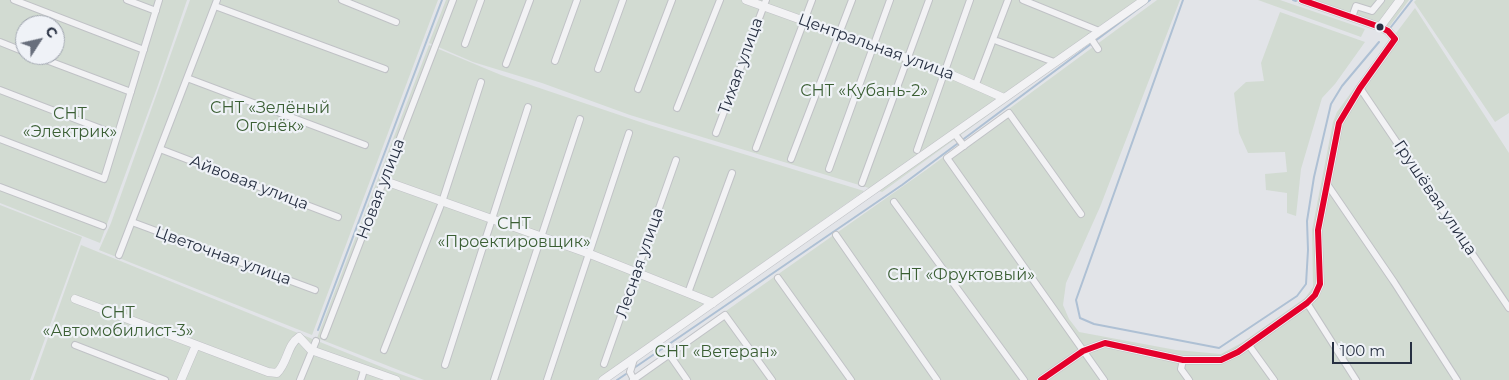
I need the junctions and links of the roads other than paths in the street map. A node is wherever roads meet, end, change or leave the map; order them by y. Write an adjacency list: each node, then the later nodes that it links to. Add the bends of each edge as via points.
1 (14, 0): 38 (street)
2 (127, 0): 26 (street)
3 (159, 0): 26 (street)
4 (342, 0): 29 (street)
5 (453, 0): 71 (street, Новая улица)
6 (481, 0): 35 (street)
7 (530, 0): 42 (street)
8 (577, 0): 40 (street)
9 (623, 0): 45 (street)
10 (672, 0): 51 (street)
11 (720, 0): 56 (street)
12 (746, 0): 25 (street, Центральная улица)
13 (812, 0): 28 (street)
14 (852, 0): 32 (street)
15 (890, 0): 36 (street)
16 (929, 0): 39 (street)
17 (970, 0): 46 (street)
18 (1008, 0): 49 (street)
19 (1024, 0): 31 (street)
20 (1141, 0): 31 (street)
21 (1302, 0): 27 (street)
22 (1381, 0): 27 (street, via 1372,11 1356,6)
23 (1400, 0): 30 (street)
24 (216, 3): 44 (street); 47 (street)
25 (765, 3): 28 (street, Центральная улица); 59 (street, Тихая улица)
26 (156, 11): 38 (street)
27 (1352, 17): 30 (street)
28 (805, 20): 32 (street, Центральная улица); 64 (street)
29 (396, 22)
30 (1380, 27): 50 (street, via 1395,39)
31 (1099, 31): 41 (street, via 1094,43)
32 (840, 34): 36 (street, Центральная улица); 67 (street)
33 (997, 40): 41 (street)
34 (0, 42): 37 (street)
35 (465, 44)
36 (874, 46): 39 (street, Центральная улица); 69 (street)
37 (15, 48)
38 (144, 50): 53 (street)
39 (908, 59): 46 (street, Центральная улица); 72 (street)
40 (555, 61)
41 (1054, 62): 54 (street)
42 (506, 64)
43 (59, 65): 53 (street)
44 (385, 69)
45 (598, 69)
46 (943, 71): 49 (street, Центральная улица); 66 (street)
47 (187, 78): 63 (street); 65 (street)
48 (481, 82): 75 (street)
49 (976, 84): 54 (street, Центральная улица)
50 (1360, 88): 73 (street, via 1339,122); 93 (street, Грушёвая улица)
51 (638, 89)
52 (0, 90): 60 (street)
53 (131, 92): 60 (street)
54 (1004, 98): 62 (street)
55 (528, 107): 79 (street)
56 (677, 108)
57 (580, 120): 83 (street)
58 (629, 133): 84 (street)
59 (716, 133)
60 (117, 135): 61 (street, via 104,178)
61 (0, 139)
62 (960, 140): 77 (street, via 1009,113); 91 (street); 101 (street, via 948,158)
63 (365, 145)
64 (756, 148)
65 (160, 149): 78 (street, Айвовая улица); 80 (street)
66 (917, 150)
67 (791, 159)
68 (676, 160): 86 (street, Лесная улица)
69 (829, 169)
70 (732, 173): 89 (street)
71 (385, 181): 75 (street); 94 (street, Новая улица)
72 (862, 183)
73 (1327, 184): 92 (street, via 1318,230 1320,284); 127 (street)
74 (0, 187): 81 (street)
75 (442, 202): 79 (street); 100 (street)
76 (894, 202): 121 (street)
77 (1081, 214)
78 (338, 217)
79 (491, 221): 83 (street); 106 (street)
80 (132, 222): 85 (street); 88 (street, Цветочная улица)
81 (103, 226)
82 (836, 235): 120 (street)
83 (541, 236): 84 (street); 114 (street)
84 (590, 254): 86 (street); 115 (street)
85 (119, 255)
86 (637, 274): 89 (street); 105 (street, Лесная улица)
87 (778, 278): 119 (street)
88 (315, 290)
89 (688, 293): 91 (street)
90 (75, 300): 97 (street)
91 (713, 303): 103 (street)
92 (1307, 303): 96 (street); 126 (street)
93 (1509, 308)
94 (324, 336)
95 (316, 341): 99 (street)
96 (1248, 344): 104 (street, via 1221,360); 125 (street)
97 (196, 345): 99 (street, via 268,372 277,372 287,360 291,345 299,337); 110 (street)
98 (75, 346): 109 (street)
99 (311, 350): 107 (street); 111 (street)
100 (384, 350)
101 (1083, 351): 104 (street, via 1105,344); 122 (street); 123 (street)
102 (669, 354): 108 (street); 117 (street); 118 (street, via 725,315)
103 (634, 358): 108 (street, via 630,372); 116 (street)
104 (1183, 360): 124 (street, via 1181,369)
105 (604, 364)
106 (445, 365)
107 (364, 370): 112 (street); 113 (street)
108 (633, 379)
109 (166, 380)
110 (180, 380)
111 (300, 380)
112 (361, 380)
113 (396, 380)
114 (494, 380)
115 (547, 380)
116 (603, 380)
117 (687, 380)
118 (771, 380)
119 (851, 380)
120 (937, 380)
121 (1024, 380)
122 (1042, 380)
123 (1104, 380)
124 (1188, 380)
125 (1274, 380)
126 (1356, 380)
127 (1457, 380)

